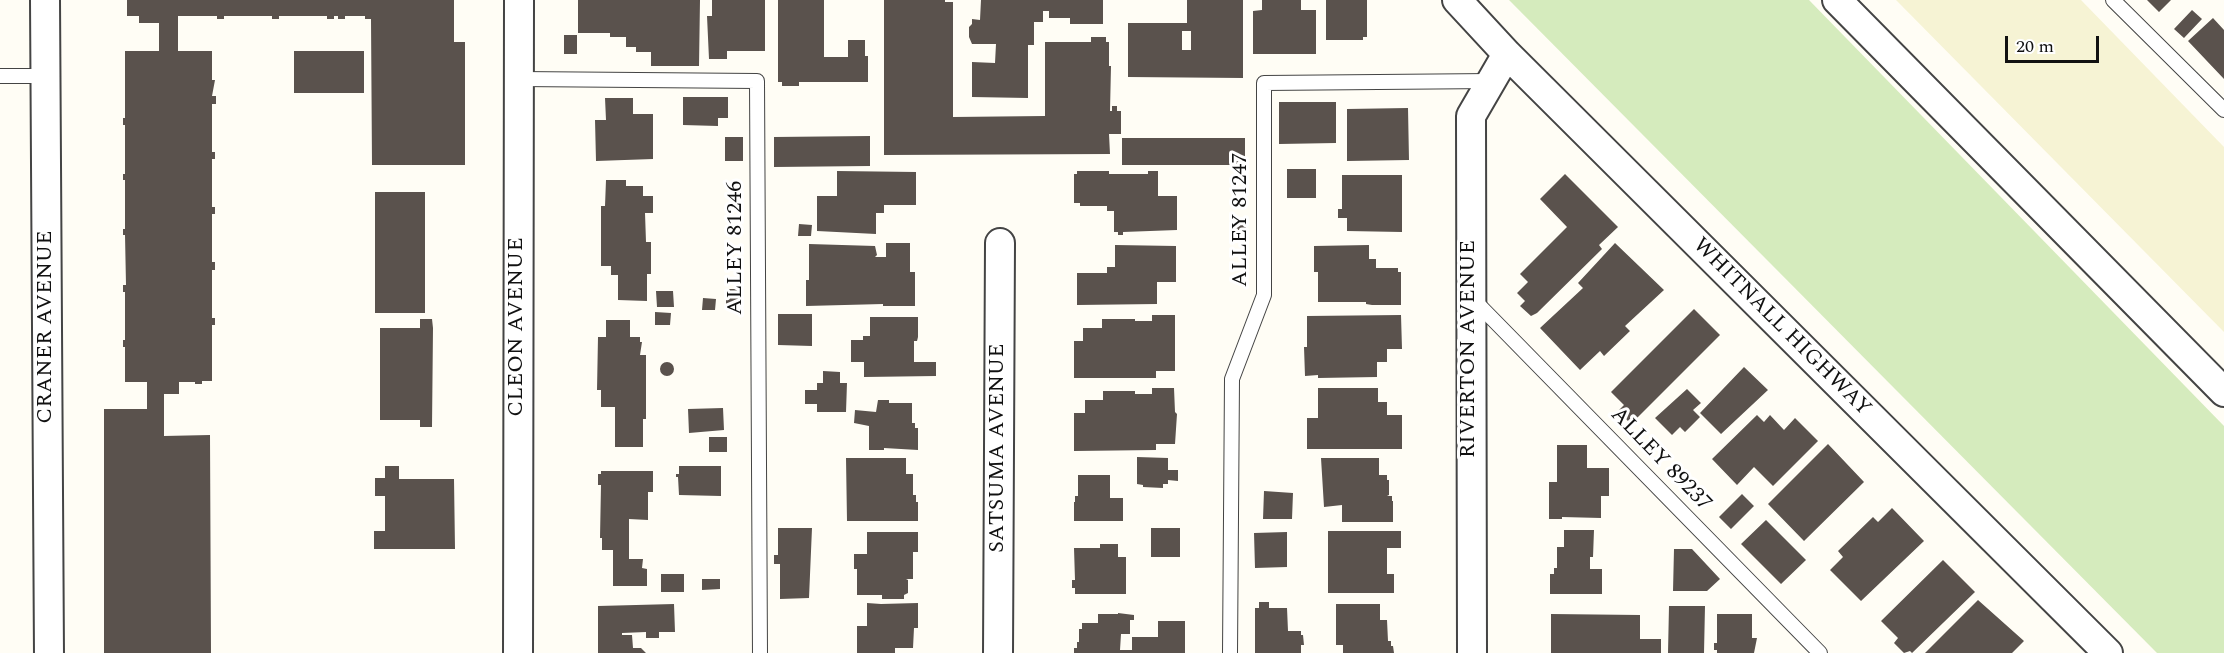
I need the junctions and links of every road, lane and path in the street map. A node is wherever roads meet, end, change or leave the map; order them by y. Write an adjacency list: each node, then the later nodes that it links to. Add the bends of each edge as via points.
1 (45, 0): 8 (street, CRANER AVENUE)
2 (519, 0): 9 (street, CLEON AVENUE)
3 (1457, 0): 6 (street, WHITNALL HIGHWAY)
4 (1837, 0): 14 (street)
5 (2113, 0): 11 (lane)
6 (1507, 54): 10 (street, RIVERTON AVENUE); 15 (street, WHITNALL HIGHWAY)
7 (0, 76): 8 (lane)
8 (45, 76): 16 (street, CRANER AVENUE)
9 (519, 79): 17 (street, CLEON AVENUE); 18 (lane, ALLEY 81246, via 757,81)
10 (1492, 81): 13 (street, RIVERTON AVENUE, via 1471,116); 20 (lane, ALLEY 81247, via 1264,83 1264,295 1232,379)
11 (2224, 110)
12 (1000, 243): 19 (street, SATSUMA AVENUE)
13 (1470, 296): 21 (street, RIVERTON AVENUE); 22 (lane, ALLEY 89237)
14 (2224, 392)
15 (2098, 650)
16 (49, 653)
17 (518, 653)
18 (760, 653)
19 (998, 653)
20 (1230, 653)
21 (1472, 653)
22 (1820, 653)

